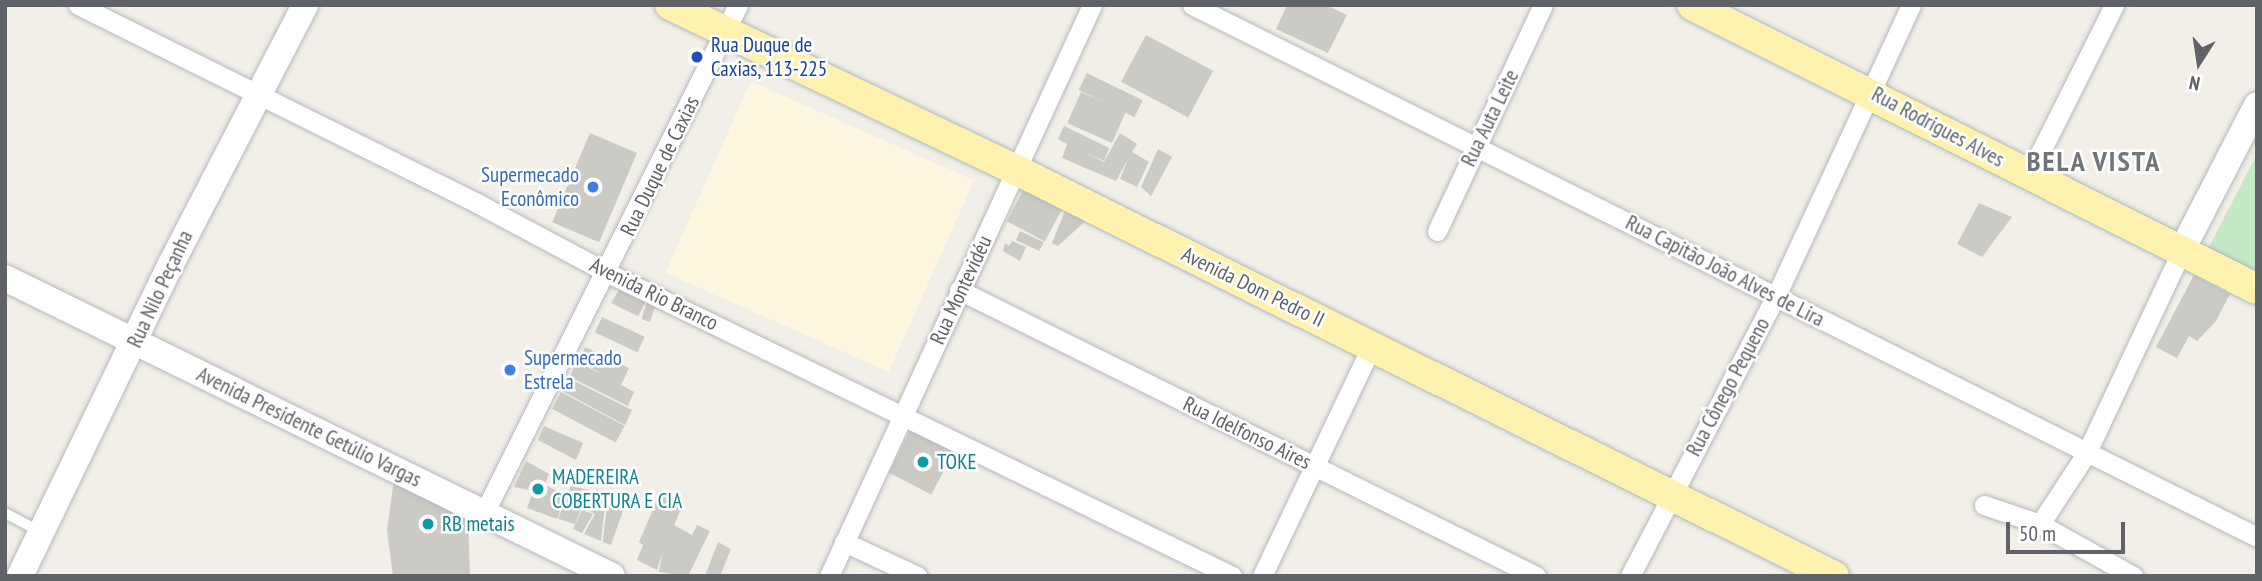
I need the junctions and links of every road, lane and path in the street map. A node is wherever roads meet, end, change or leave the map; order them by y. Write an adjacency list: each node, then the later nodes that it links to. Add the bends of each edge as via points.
1 (78, 5): 13 (street, Avenida Rio Branco)
2 (305, 5): 13 (street, Rua Nilo Peçanha)
3 (670, 5): 11 (main road, Avenida Dom Pedro II)
4 (738, 5): 11 (street, Rua Duque de Caxias)
5 (1092, 5): 16 (street, Rua Montevidéu)
6 (1192, 5): 15 (street, Rua Capitão João Alves de Lira)
7 (1543, 5): 15 (street, Rua Auta Leite)
8 (1911, 5): 12 (street, Rua Cônego Pequeno)
9 (2114, 5): 17 (street)
10 (1708, 8): 12 (main road, Rua Rodrigues Alves)
11 (724, 34): 16 (main road, Avenida Dom Pedro II); 20 (street, Rua Duque de Caxias)
12 (1873, 92): 17 (main road, Rua Rodrigues Alves); 24 (street, Rua Cônego Pequeno)
13 (258, 93): 20 (street, Avenida Rio Branco); 25 (street, Rua Nilo Peçanha)
14 (2257, 105): 19 (street)
15 (1476, 148): 18 (street, Rua Auta Leite); 24 (street, Rua Capitão João Alves de Lira)
16 (1018, 171): 23 (street, Rua Montevidéu); 26 (main road, Avenida Dom Pedro II)
17 (2029, 175): 19 (main road, Rua Rodrigues Alves)
18 (1437, 231)
19 (2181, 252): 22 (main road, Rua Rodrigues Alves); 28 (street)
20 (608, 273): 27 (street, Avenida Rio Branco); 33 (street, Rua Duque de Caxias)
21 (5, 278): 25 (street, Avenida Presidente Getúlio Vargas)
22 (2257, 289)
23 (959, 290): 27 (street, Rua Montevidéu); 29 (street, Rua Idelfonso Aires)
24 (1775, 298): 28 (street, Rua Capitão João Alves de Lira); 30 (street, Rua Cônego Pequeno)
25 (134, 342): 33 (street, Avenida Presidente Getúlio Vargas); 35 (street, Rua Nilo Peçanha)
26 (1372, 345): 29 (street); 30 (main road, Avenida Dom Pedro II)
27 (902, 414): 37 (street, Rua Montevidéu); 42 (street, Avenida Rio Branco)
28 (2086, 454): 34 (street); 36 (street, Rua Capitão João Alves de Lira)
29 (1316, 466): 43 (street); 44 (street, Rua Idelfonso Aires)
30 (1672, 496): 45 (street, Rua Cônego Pequeno); 46 (main road, Avenida Dom Pedro II)
31 (1984, 505): 34 (street)
32 (5, 513): 35 (lane)
33 (484, 513): 39 (street, Avenida Presidente Getúlio Vargas)
34 (2040, 524): 47 (street)
35 (41, 532): 38 (street, Rua Nilo Peçanha)
36 (2257, 537)
37 (844, 542): 40 (street, Rua Montevidéu); 41 (street)
38 (20, 576)
39 (612, 576)
40 (829, 576)
41 (917, 576)
42 (1233, 576)
43 (1262, 576)
44 (1536, 576)
45 (1630, 576)
46 (1834, 576)
47 (2133, 576)

